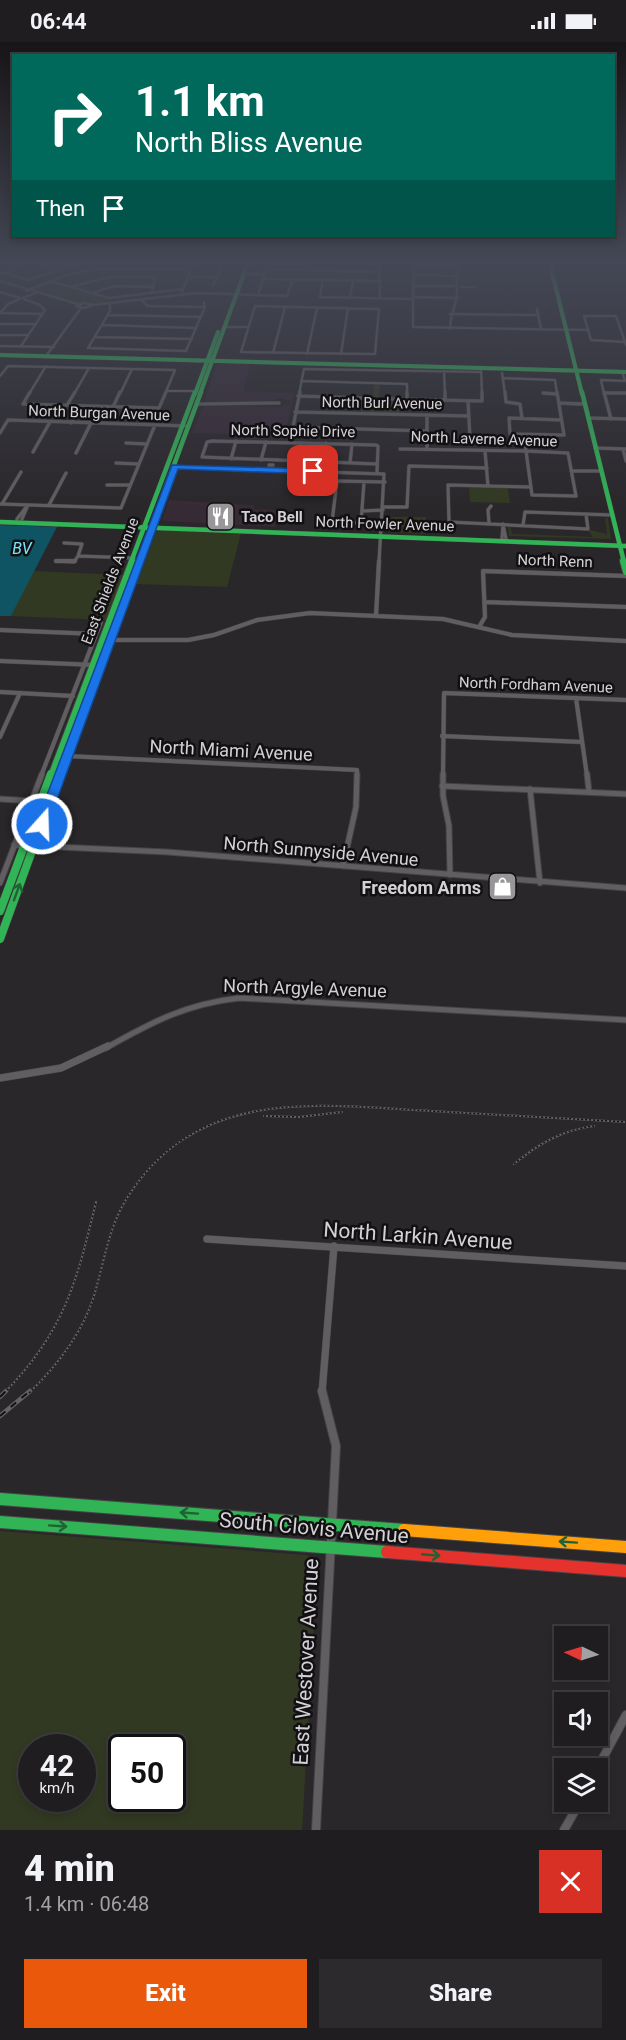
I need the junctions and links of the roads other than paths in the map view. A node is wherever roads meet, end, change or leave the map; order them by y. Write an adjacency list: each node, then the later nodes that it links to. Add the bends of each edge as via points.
1 (23, 343): 14 (street)
2 (56, 343): 15 (street)
3 (91, 343): 16 (street, via 88,348)
4 (190, 343): 17 (street)
5 (215, 343): 26 (main road, East Shields Avenue)
6 (218, 343): 26 (main road, East Shields Avenue)
7 (243, 343): 18 (street, via 241,352)
8 (275, 343): 18 (street)
9 (309, 343): 20 (street)
10 (343, 343): 22 (street)
11 (375, 343): 22 (street, via 374,355)
12 (570, 343): 34 (main road)
13 (0, 346): 14 (street)
14 (21, 346): 15 (street)
15 (54, 347): 19 (street)
16 (142, 349): 17 (street); 25 (street)
17 (186, 351)
18 (273, 353): 20 (street)
19 (49, 354): 23 (main road); 24 (main road)
20 (307, 354): 21 (street)
21 (324, 354): 22 (street); 27 (street)
22 (341, 354)
23 (0, 355)
24 (113, 358): 25 (main road); 31 (street)
25 (137, 359): 26 (main road)
26 (210, 361): 27 (main road); 43 (main road, East Shields Avenue); 56 (main road, East Shields Avenue)
27 (322, 364): 29 (main road)
28 (46, 366): 30 (street); 38 (street, via 8,366); 58 (street, via 23,404)
29 (381, 367): 33 (main road); 35 (street); 40 (street, via 305,368); 41 (street)
30 (89, 368): 31 (street); 58 (street)
31 (108, 368): 32 (street)
32 (132, 369): 42 (street, via 175,370); 60 (street)
33 (481, 370): 34 (main road); 35 (street); 53 (street, via 482,400)
34 (576, 370): 36 (main road); 57 (main road)
35 (444, 371): 52 (street)
36 (624, 371): 45 (street, via 625,381 601,380)
37 (502, 373): 39 (street)
38 (0, 376)
39 (503, 378): 47 (street, via 555,380); 64 (street, via 506,402 519,404)
40 (301, 381): 41 (street); 48 (street)
41 (380, 383): 51 (street, via 407,384)
42 (167, 390): 43 (street); 60 (street, via 159,408)
43 (196, 390): 73 (main road, East Shields Avenue)
44 (543, 393): 47 (street)
45 (604, 393): 46 (street); 66 (street)
46 (626, 393)
47 (557, 394): 55 (street)
48 (298, 396): 49 (street); 61 (street)
49 (364, 398)
50 (391, 399): 51 (street)
51 (407, 399): 52 (street)
52 (445, 400): 53 (street)
53 (468, 401): 63 (street)
54 (279, 403): 56 (street)
55 (559, 403): 57 (street); 68 (street)
56 (197, 404): 73 (main road, East Shields Avenue)
57 (581, 404): 65 (main road)
58 (67, 405): 59 (street)
59 (80, 406): 60 (street); 70 (street)
60 (113, 407)
61 (295, 412): 62 (street, North Burl Avenue); 74 (street, via 293,427)
62 (427, 415): 63 (street, North Burl Avenue); 74 (street)
63 (469, 416): 76 (street)
64 (522, 418): 68 (street); 68 (street, via 509,418 511,434 562,435)
65 (588, 418): 66 (street); 85 (main road)
66 (611, 418): 67 (street)
67 (626, 419)
68 (561, 420)
69 (50, 422): 70 (street, North Burgan Avenue); 75 (street, North Burgan Avenue, via 8,420); 90 (street)
70 (71, 423): 71 (street, North Burgan Avenue)
71 (92, 423): 72 (street, North Burgan Avenue); 92 (street)
72 (155, 425): 73 (street, North Burgan Avenue); 82 (street)
73 (186, 426): 103 (main road, East Shields Avenue); 103 (main road, East Shields Avenue)
74 (427, 431): 87 (street)
75 (0, 433)
76 (470, 438)
77 (236, 441): 78 (street, North Sophie Drive); 93 (street); 93 (street, North Sophie Drive, via 209,441 203,458)
78 (266, 442): 80 (street, North Sophie Drive); 94 (street)
79 (126, 443): 82 (street)
80 (300, 443): 81 (street, North Sophie Drive); 95 (street)
81 (326, 443): 83 (street, North Sophie Drive); 97 (street)
82 (147, 444): 100 (street)
83 (352, 444): 99 (street); 101 (street, North Sophie Drive, via 376,445)
84 (525, 444): 91 (street)
85 (596, 448): 88 (street); 107 (main road)
86 (400, 449): 87 (street, North Laverne Avenue)
87 (427, 449): 89 (street, North Laverne Avenue)
88 (624, 449): 96 (street)
89 (485, 451): 91 (street, North Laverne Avenue); 104 (street)
90 (33, 452)
91 (526, 452): 106 (street, North Laverne Avenue, via 568,453); 115 (street)
92 (76, 453)
93 (231, 459): 94 (street)
94 (261, 460): 102 (street)
95 (296, 461): 97 (street); 102 (street)
96 (626, 461)
97 (323, 462): 99 (street)
98 (116, 463): 100 (street)
99 (350, 463): 101 (street)
100 (139, 464): 113 (street)
101 (377, 464): 105 (street)
102 (271, 465): 103 (street); 105 (street)
103 (171, 467): 130 (main road, East Shields Avenue); 130 (main road, East Shields Avenue, via 166,490)
104 (487, 468): 114 (street); 122 (street, via 409,466 406,507)
105 (377, 471): 111 (street, via 384,474)
106 (571, 471): 107 (street); 117 (street)
107 (601, 471): 125 (main road)
108 (21, 472): 118 (street)
109 (66, 473): 120 (street)
110 (364, 482): 111 (street); 123 (street); 123 (street, via 337,481 332,522 361,523)
111 (385, 482): 122 (street)
112 (107, 485): 113 (street)
113 (130, 485): 120 (street, via 121,508)
114 (488, 486): 115 (street); 128 (street, via 448,485 449,522)
115 (531, 487): 116 (street)
116 (532, 495): 117 (street)
117 (576, 496)
118 (1, 504): 119 (street)
119 (28, 505): 120 (street); 126 (street)
120 (49, 505)
121 (491, 506): 128 (street)
122 (384, 510): 123 (street); 134 (street)
123 (363, 511)
124 (586, 514): 125 (street); 131 (street, via 525,512); 131 (street, via 588,529)
125 (612, 515): 138 (main road)
126 (20, 519): 127 (main road); 130 (main road)
127 (0, 521): 130 (main road, North Fowler Avenue)
128 (489, 523): 129 (street)
129 (503, 524): 131 (street); 135 (street)
130 (150, 525): 132 (main road, North Fowler Avenue); 133 (main road, North Fowler Avenue); 140 (main road, East Shields Avenue); 145 (main road, East Shields Avenue)
131 (523, 525)
132 (320, 532): 133 (main road); 134 (main road, North Fowler Avenue)
133 (264, 533): 134 (main road, North Fowler Avenue)
134 (382, 537): 135 (main road, North Fowler Avenue); 136 (main road, North Fowler Avenue); 147 (street)
135 (504, 539): 136 (main road); 138 (main road, North Fowler Avenue)
136 (469, 541): 138 (main road, North Fowler Avenue)
137 (64, 543): 139 (street, via 82,544)
138 (622, 544): 142 (main road)
139 (78, 556): 140 (street); 141 (street, via 74,562)
140 (134, 558): 143 (main road, East Shields Avenue)
141 (56, 561)
142 (626, 574): 144 (street, North Renn, via 483,571)
143 (126, 579): 145 (main road, via 129,581); 151 (main road, East Shields Avenue)
144 (485, 602): 146 (street); 149 (street, via 485,617)
145 (124, 607): 151 (main road, East Shields Avenue)
146 (626, 607)
147 (376, 616): 149 (street, via 443,619); 151 (street, via 287,614 188,640)
148 (101, 622): 151 (street, East Shields Avenue)
149 (479, 627): 152 (street, via 512,635)
150 (0, 630): 151 (street)
151 (103, 638): 154 (main road, East Shields Avenue); 155 (main road, East Shields Avenue)
152 (626, 641)
153 (0, 661): 154 (street)
154 (88, 665): 155 (street); 158 (street, East Shields Avenue); 172 (main road, East Shields Avenue)
155 (101, 665): 165 (main road, East Shields Avenue)
156 (0, 692): 157 (street)
157 (20, 693): 158 (street); 161 (street)
158 (73, 696): 171 (street, East Shields Avenue)
159 (576, 698): 160 (street, North Fordham Avenue); 162 (street, North Fordham Avenue, via 444,693); 164 (street)
160 (626, 700)
161 (3, 725): 163 (street)
162 (442, 736): 164 (street); 166 (street)
163 (0, 737)
164 (582, 742): 168 (street)
165 (67, 756): 175 (main road, East Shields Avenue); 176 (street, North Miami Avenue, via 357,770 356,807)
166 (442, 786): 167 (street); 178 (street, via 449,826)
167 (530, 789): 168 (street); 180 (street)
168 (589, 792): 169 (street)
169 (626, 794)
170 (0, 799): 171 (street)
171 (31, 801): 172 (street); 173 (street, East Shields Avenue)
172 (41, 801): 174 (main road, East Shields Avenue)
173 (14, 845): 174 (street, North Sunnyside Avenue); 177 (street, East Shields Avenue)
174 (25, 845): 175 (street, North Sunnyside Avenue); 182 (main road, East Shields Avenue)
175 (34, 845): 176 (street, North Sunnyside Avenue); 183 (main road, East Shields Avenue, one-way to 175)
176 (342, 866): 178 (street, North Sunnyside Avenue)
177 (1, 876): 179 (street, East Shields Avenue)
178 (450, 876): 180 (street, North Sunnyside Avenue)
179 (0, 882)
180 (540, 883): 181 (street, North Sunnyside Avenue)
181 (626, 888)
182 (0, 911)
183 (0, 939)
184 (626, 1020): 185 (street, North Argyle Avenue, via 239,998 208,1000 154,1019 80,1060 34,1076)
185 (0, 1078)
186 (207, 1239): 187 (street, North Larkin Avenue)
187 (334, 1246): 188 (street, North Larkin Avenue); 191 (street, East Westover Avenue, via 322,1394 336,1446)
188 (626, 1266)
189 (0, 1499): 191 (main road, South Clovis Avenue, one-way to 189)
190 (0, 1522): 192 (main road, South Clovis Avenue, one-way to 192)
191 (331, 1524): 192 (street, East Westover Avenue); 193 (main road, South Clovis Avenue, one-way to 191)
192 (330, 1546): 194 (main road, South Clovis Avenue, one-way to 194); 198 (street, East Westover Avenue)
193 (626, 1547)
194 (626, 1571)
195 (626, 1715): 196 (street)
196 (603, 1758)
197 (574, 1812): 199 (street)
198 (316, 1830)
199 (564, 1830)

